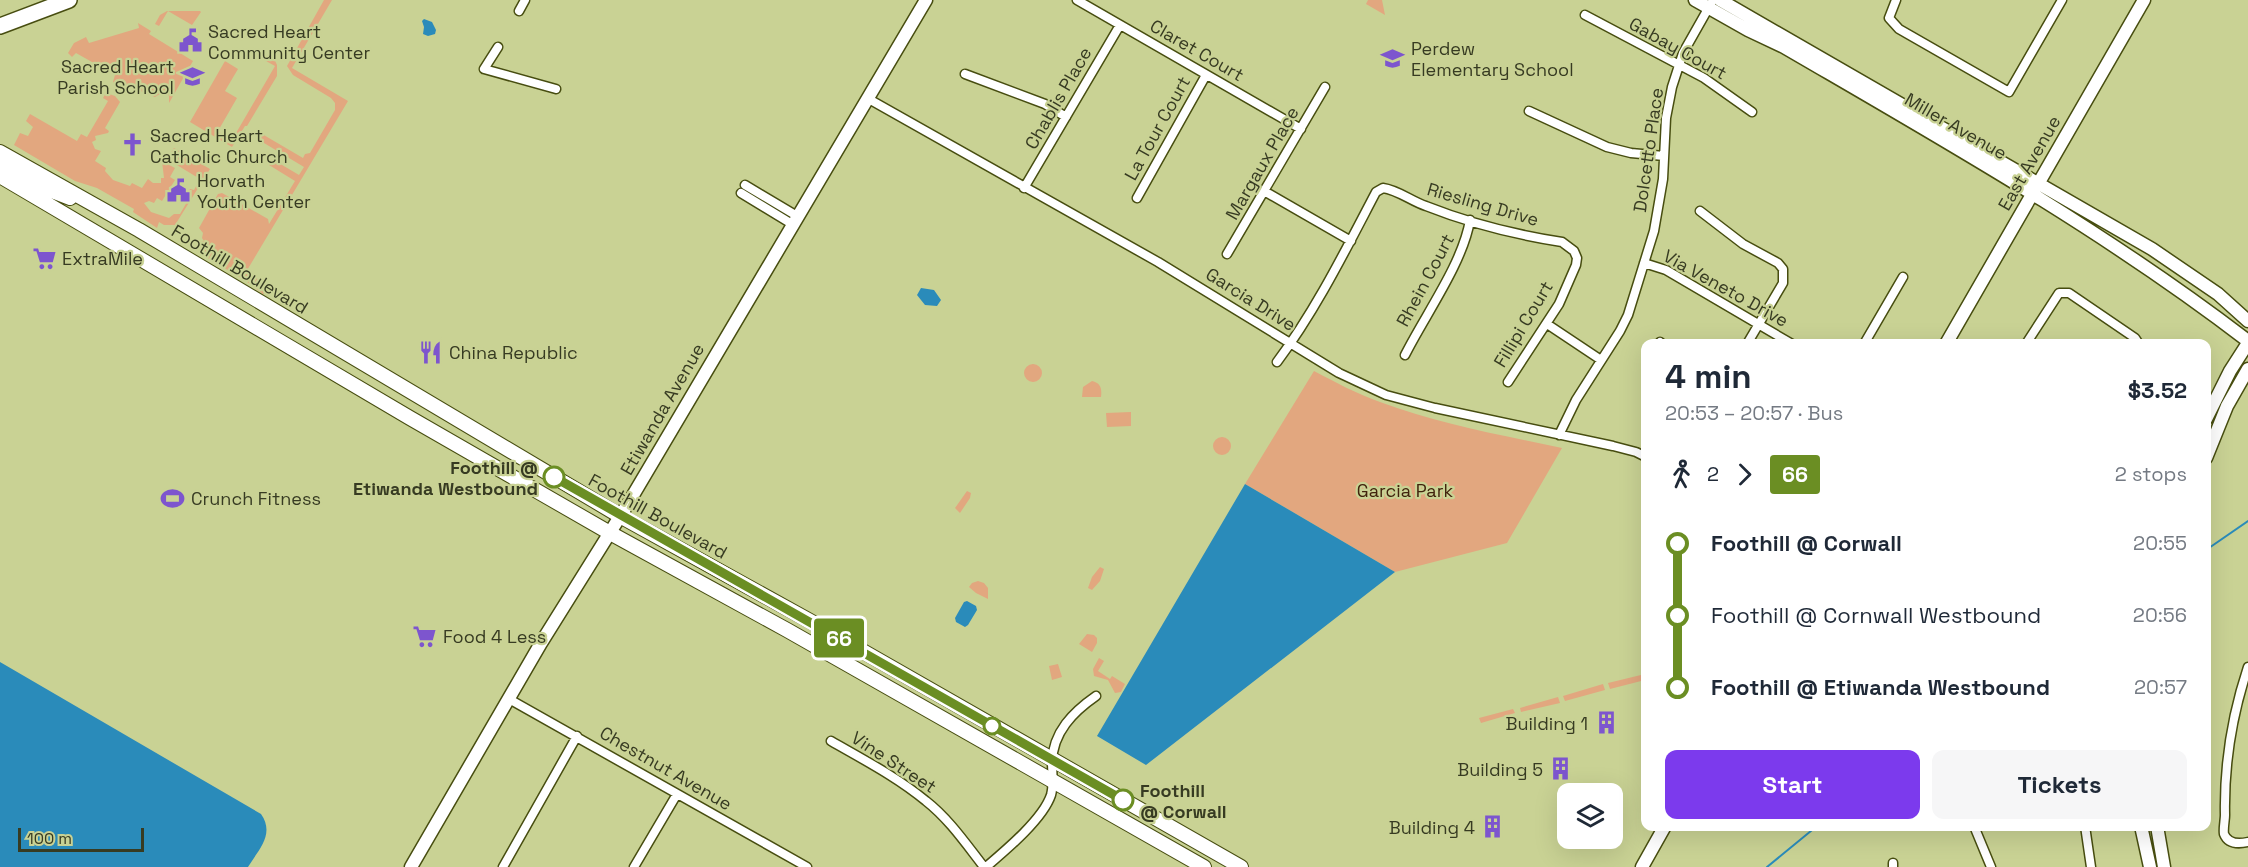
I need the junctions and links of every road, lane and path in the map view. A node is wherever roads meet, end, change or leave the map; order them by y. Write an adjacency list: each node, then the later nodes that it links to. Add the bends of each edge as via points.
1 (69, 0): 14 (highway)
2 (525, 0): 11 (street)
3 (926, 0): 21 (main road, Etiwanda Avenue)
4 (1077, 0): 13 (street, Claret Court)
5 (1695, 0): 10 (main road, Miller Avenue)
6 (1720, 0): 31 (main road, Miller Avenue)
7 (1896, 0): 8 (street, via 1889,18 1899,29 2009,92)
8 (2062, 0)
9 (2144, 0): 31 (main road, East Avenue)
10 (1710, 4): 16 (street, Dolcetto Place); 31 (main road, Miller Avenue, via 1748,30)
11 (519, 11)
12 (1585, 15): 16 (street, Gabay Court)
13 (1120, 25): 18 (street, Claret Court); 24 (street, Chablis Place)
14 (0, 26)
15 (498, 47): 20 (street, via 483,69)
16 (1679, 64): 23 (street, Gabay Court); 27 (street, Dolcetto Place, via 1668,103)
17 (965, 74): 24 (street, via 1045,104)
18 (1206, 75): 25 (street, Claret Court); 34 (street, La Tour Court)
19 (1325, 87): 25 (street, Margaux Place)
20 (556, 89)
21 (867, 98): 30 (street, Garcia Drive); 37 (main road, Etiwanda Avenue)
22 (1529, 111): 27 (street, via 1607,147)
23 (1752, 112)
24 (1066, 117): 30 (street, Chablis Place)
25 (1300, 129): 33 (street, Margaux Place)
26 (0, 152): 35 (main road, Foothill Boulevard)
27 (1664, 156): 42 (street, Dolcetto Place, via 1654,231)
28 (0, 163): 35 (main road, via 54,193)
29 (0, 176): 65 (main road)
30 (1024, 188): 54 (street, Garcia Drive, via 1158,262)
31 (2035, 188): 44 (main road, Miller Avenue, via 2103,219 2177,265); 50 (main road, East Avenue); 53 (main road, Miller Avenue)
32 (743, 189): 37 (street)
33 (1264, 191): 39 (street); 41 (street, Margaux Place)
34 (1137, 198)
35 (95, 204): 64 (main road, Foothill Boulevard)
36 (1700, 211): 46 (street, via 1783,269 1783,283)
37 (795, 220): 64 (main road, Etiwanda Avenue)
38 (1470, 220): 39 (street, Riesling Drive, via 1383,188 1376,192); 40 (street, Riesling Drive, via 1562,242); 55 (street, Rhein Court, via 1458,259)
39 (1351, 241): 54 (street)
40 (1574, 251): 45 (street, Fillipi Court, via 1576,265)
41 (1227, 254)
42 (1644, 263): 46 (street, Via Veneto Drive, via 1666,270); 56 (street, Dolcetto Place, via 1628,315)
43 (1904, 277): 49 (street)
44 (2248, 321)
45 (1547, 324): 56 (street); 59 (street, Fillipi Court)
46 (1759, 324): 47 (street); 48 (street, Via Veneto Drive)
47 (1750, 339)
48 (1784, 339)
49 (1867, 339)
50 (1949, 339)
51 (2029, 339): 52 (street, via 2059,293 2069,293)
52 (2136, 339)
53 (2248, 342): 60 (main road)
54 (1291, 343): 57 (street); 61 (street, Garcia Drive, via 1339,373 1386,395)
55 (1405, 355)
56 (1601, 360): 61 (street, Dolcetto Place)
57 (1277, 362)
58 (2248, 369): 62 (main road)
59 (1508, 382)
60 (2211, 409)
61 (1559, 435): 63 (street, Garcia Drive)
62 (2211, 446)
63 (1641, 454)
64 (620, 516): 65 (main road, Etiwanda Avenue); 71 (main road, Foothill Boulevard)
65 (610, 534): 68 (main road, Etiwanda Avenue); 72 (main road)
66 (2248, 667): 79 (street, via 2233,720 2224,782 2224,833 2230,841)
67 (1096, 696): 71 (street, via 1071,716 1054,745)
68 (509, 699): 69 (street, Chestnut Avenue); 80 (main road, Etiwanda Avenue)
69 (577, 736): 73 (street, Chestnut Avenue); 81 (street)
70 (831, 741): 84 (street, Vine Street, via 928,802)
71 (1052, 761): 72 (street); 86 (main road, Foothill Boulevard)
72 (1052, 780): 84 (street, via 1051,794 1036,817 1010,847); 85 (main road)
73 (677, 794): 82 (street); 83 (street, Chestnut Avenue)
74 (1662, 831): 87 (main road)
75 (1976, 831): 88 (street)
76 (2086, 831): 89 (street)
77 (2142, 831): 90 (main road)
78 (2158, 831): 91 (main road)
79 (2248, 842)
80 (411, 867)
81 (503, 867)
82 (634, 867)
83 (807, 867)
84 (985, 867)
85 (1204, 867)
86 (1241, 867)
87 (1642, 867)
88 (1991, 867)
89 (2091, 867)
90 (2150, 867)
91 (2164, 867)

